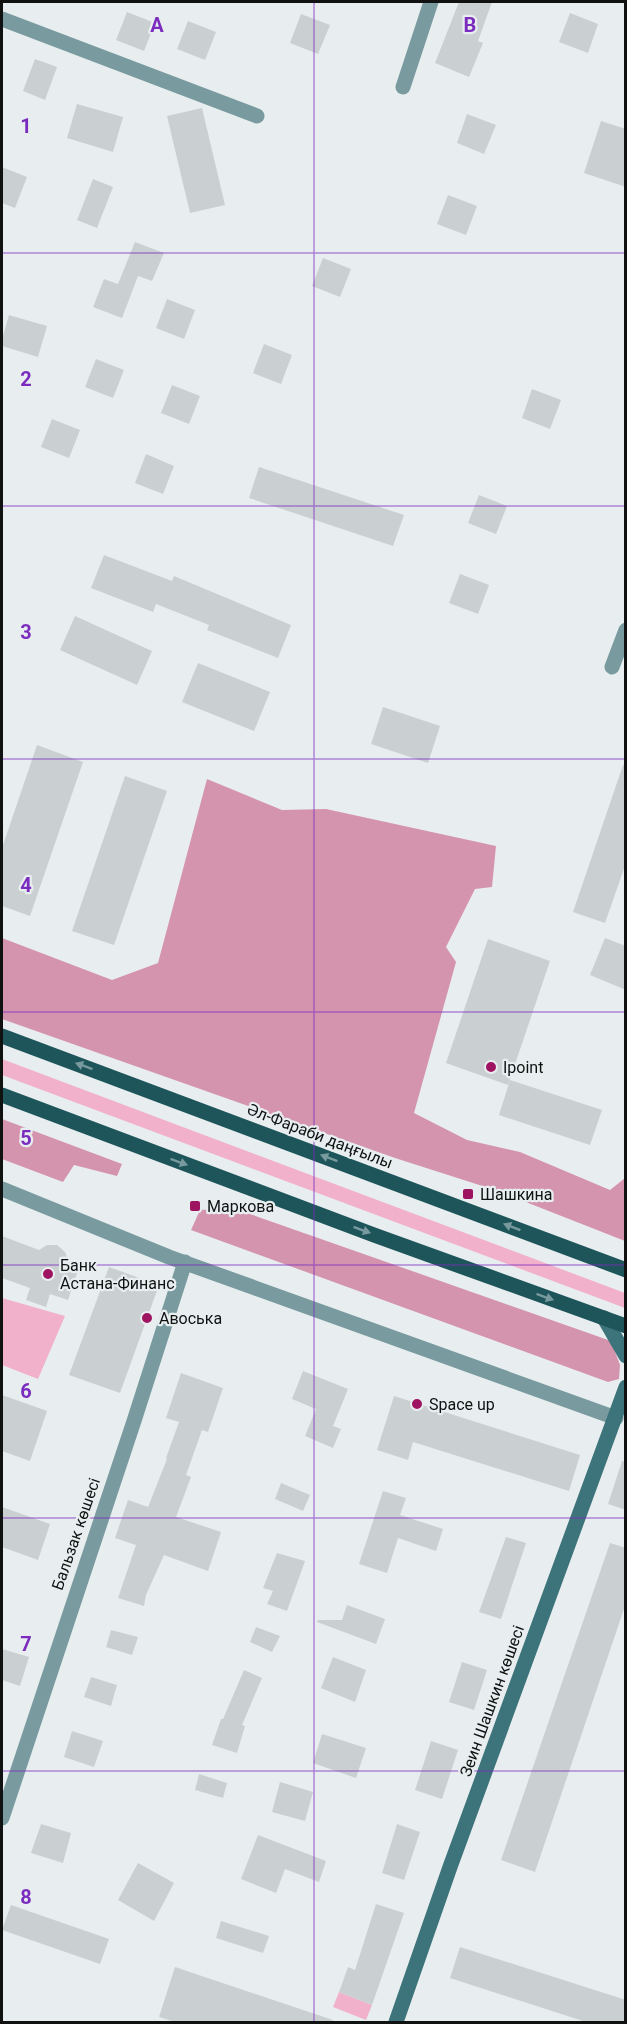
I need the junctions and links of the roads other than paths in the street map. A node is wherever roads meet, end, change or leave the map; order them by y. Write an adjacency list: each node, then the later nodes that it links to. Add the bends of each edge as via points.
1 (431, 2): 3 (street)
2 (2, 20): 4 (street)
3 (403, 87)
4 (257, 116)
5 (626, 630): 6 (street)
6 (612, 667)
7 (2, 1036): 11 (main road, Әл-Фараби даңғылы, one-way to 7)
8 (2, 1095): 12 (main road, one-way to 12)
9 (2, 1189): 10 (street)
10 (185, 1262): 16 (street); 17 (street, Бальзак көшесі)
11 (626, 1270)
12 (603, 1318): 13 (main road); 14 (street)
13 (626, 1326)
14 (626, 1356)
15 (625, 1391): 16 (street, Зеин Шашкин көшесі)
16 (616, 1418): 18 (street, Зеин Шашкин көшесі)
17 (2, 1818)
18 (396, 2022)

